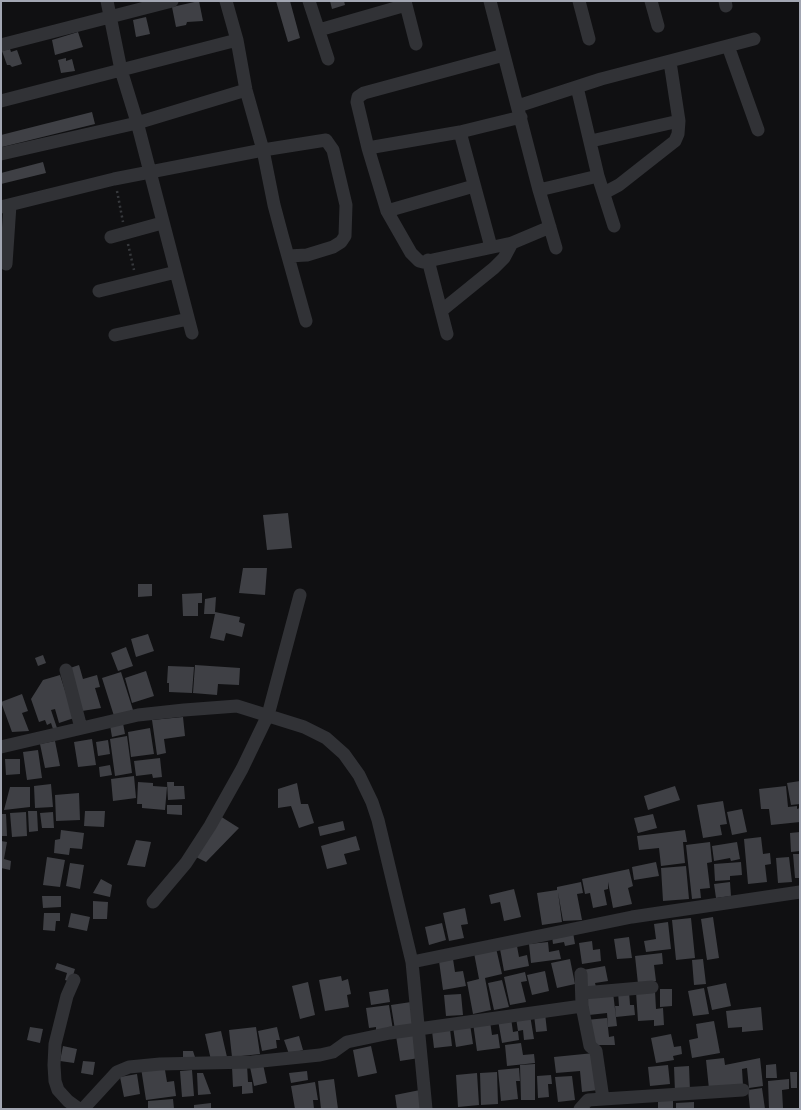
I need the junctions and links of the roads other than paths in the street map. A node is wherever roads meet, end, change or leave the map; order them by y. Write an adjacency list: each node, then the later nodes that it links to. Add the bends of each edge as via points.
1 (107, 1): 9 (street)
2 (172, 1): 9 (street)
3 (226, 1): 14 (street)
4 (309, 1): 11 (street)
5 (490, 1): 18 (street)
6 (579, 1): 12 (street)
7 (651, 1): 10 (street)
8 (405, 3): 11 (street); 15 (street)
9 (111, 17): 16 (street); 21 (street)
10 (658, 26)
11 (319, 30): 19 (street)
12 (589, 39)
13 (754, 39): 17 (street)
14 (237, 40): 21 (street); 23 (street)
15 (416, 44)
16 (1, 45)
17 (728, 46): 20 (street); 28 (street)
18 (504, 55): 25 (street); 31 (street, via 364,93 358,97)
19 (328, 59)
20 (670, 62): 22 (street); 26 (street)
21 (121, 70): 24 (street); 27 (street)
22 (577, 87): 25 (street); 30 (street)
23 (246, 90): 27 (street); 32 (street)
24 (1, 101)
25 (520, 111): 29 (street); 37 (street)
26 (679, 121): 30 (street); 38 (street, via 675,141 619,185)
27 (137, 123): 33 (street); 34 (street)
28 (758, 130)
29 (460, 132): 31 (street); 36 (street)
30 (591, 141): 35 (street)
31 (368, 148): 40 (street)
32 (263, 150): 34 (street); 48 (street, via 274,206); 48 (street, via 326,140 333,150 339,174 346,205 345,236 333,247 307,255)
33 (1, 154)
34 (148, 172): 39 (street); 41 (street)
35 (598, 176): 37 (street); 38 (street)
36 (474, 186): 40 (street); 46 (street)
37 (538, 190): 43 (street)
38 (604, 193): 42 (street)
39 (6, 206): 50 (street)
40 (387, 211): 49 (street, via 411,253 419,261)
41 (162, 223): 44 (street); 51 (street)
42 (614, 226)
43 (550, 227): 45 (street); 47 (street)
44 (111, 237)
45 (512, 243): 46 (street); 53 (street, via 504,258 494,268)
46 (491, 247): 49 (street)
47 (556, 248)
48 (288, 256): 55 (street)
49 (428, 260): 53 (street)
50 (6, 264)
51 (176, 272): 52 (street); 54 (street)
52 (99, 291)
53 (441, 311): 57 (street)
54 (188, 319): 56 (street); 58 (street)
55 (306, 321)
56 (192, 333)
57 (447, 334)
58 (115, 335)
59 (300, 595): 61 (street)
60 (66, 670): 62 (street)
61 (264, 714): 62 (street, via 237,706 184,710 138,715); 65 (street, via 242,769 210,826 186,863); 66 (street, via 304,727 326,738 344,754 359,775 372,802)
62 (81, 728): 63 (street)
63 (1, 747)
64 (800, 892): 66 (street, via 632,917)
65 (153, 902)
66 (412, 962): 71 (street)
67 (581, 974): 70 (street)
68 (74, 980): 74 (street, via 67,996 55,1044 55,1081 58,1090)
69 (652, 987): 70 (street)
70 (582, 1000): 71 (street); 73 (street, via 590,1046 596,1051)
71 (418, 1030): 75 (street, via 347,1042 333,1052 320,1055 252,1062 129,1067 117,1072); 76 (street)
72 (744, 1090): 73 (street)
73 (603, 1099): 77 (street, via 588,1100)
74 (79, 1109)
75 (83, 1109)
76 (426, 1109)
77 (580, 1109)

